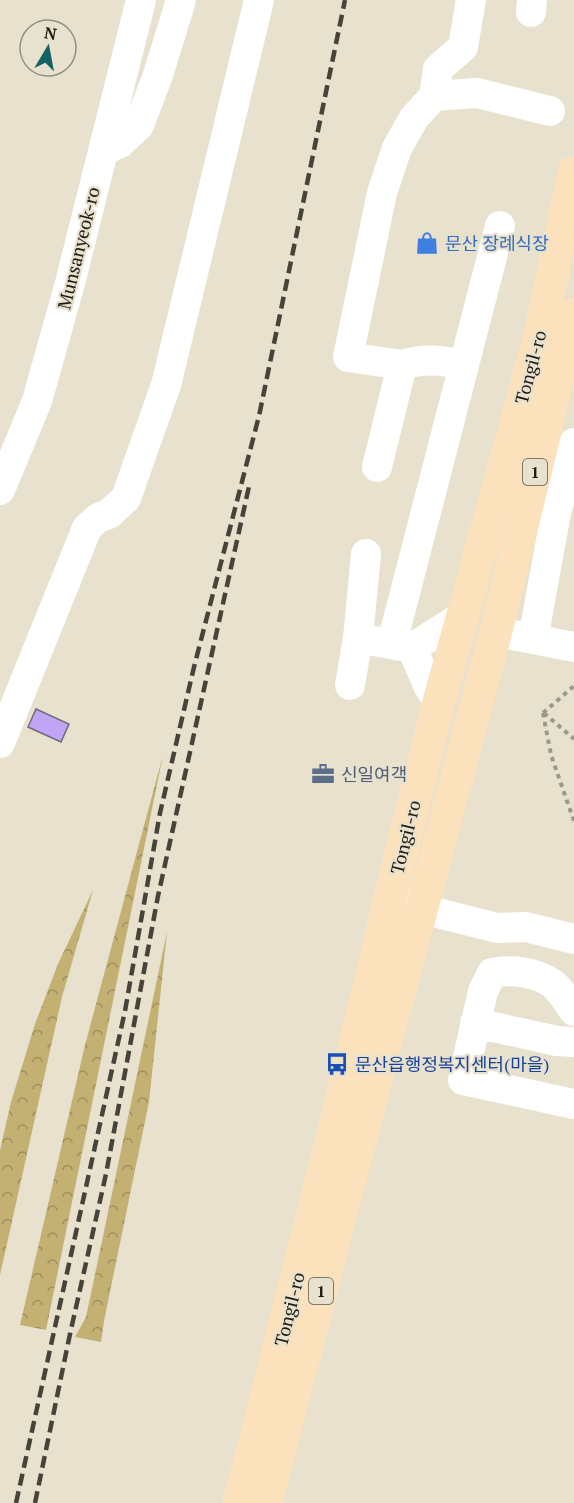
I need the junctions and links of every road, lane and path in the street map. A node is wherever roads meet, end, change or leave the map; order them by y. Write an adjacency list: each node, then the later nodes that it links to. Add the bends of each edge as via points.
1 (141, 0): 7 (street, Munsanyeok-ro)
2 (181, 0): 7 (street, via 139,125 120,143)
3 (259, 0): 28 (street, via 166,385 126,498 87,528)
4 (471, 0): 5 (street, via 463,47 438,69)
5 (434, 96): 6 (street, via 477,93); 11 (street, via 414,118 397,148 382,193 348,357)
6 (550, 111)
7 (103, 151): 15 (street, Munsanyeok-ro, via 37,401)
8 (574, 172): 17 (main road, Tongil-ro / 1, via 539,339)
9 (500, 226): 12 (street)
10 (574, 314): 18 (main road, Tongil-ro / 1)
11 (402, 365): 12 (street, via 419,360); 14 (street)
12 (464, 366): 21 (street)
13 (574, 443): 20 (street, via 556,513)
14 (377, 467)
15 (0, 490)
16 (366, 554): 19 (street)
17 (461, 617): 21 (street); 25 (main road, Tongil-ro / 1)
18 (496, 631): 20 (street); 31 (main road, Tongil-ro / 1)
19 (358, 638): 21 (street); 23 (street)
20 (533, 639): 22 (street)
21 (402, 646): 25 (street)
22 (574, 647)
23 (350, 686)
24 (574, 686): 26 (path)
25 (439, 702): 30 (main road, Tongil-ro / 1)
26 (543, 713): 27 (path); 29 (path, via 551,755)
27 (574, 739)
28 (0, 743)
29 (574, 821)
30 (390, 897): 31 (street); 39 (main road, Tongil-ro / 1)
31 (422, 909): 32 (street); 40 (main road, Tongil-ro / 1)
32 (497, 928): 33 (street, via 526,927); 34 (street, via 505,942)
33 (574, 939)
34 (574, 959)
35 (574, 1011): 36 (street, via 554,984 506,970 492,973)
36 (475, 1023): 37 (street); 38 (street, via 463,1080)
37 (574, 1042)
38 (574, 1104)
39 (239, 1503)
40 (266, 1503)

